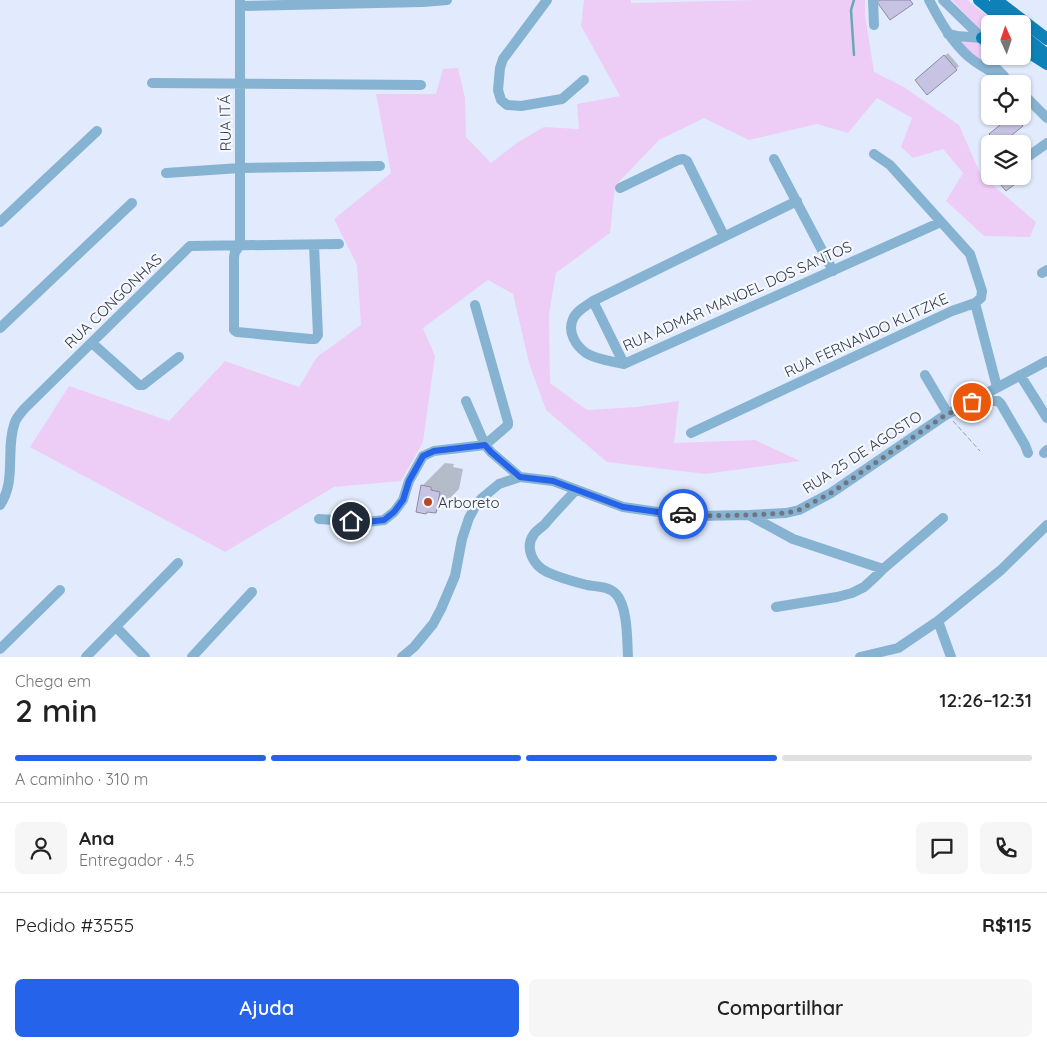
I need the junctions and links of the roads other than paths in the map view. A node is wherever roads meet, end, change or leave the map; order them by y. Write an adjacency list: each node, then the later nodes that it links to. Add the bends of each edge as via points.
1 (447, 0): 9 (street)
2 (547, 0): 27 (street, via 503,59 498,90 501,100 507,105 521,106 562,98)
3 (874, 0): 13 (street)
4 (929, 0): 15 (street)
5 (943, 0): 16 (street)
6 (979, 0): 10 (main road)
7 (996, 0): 11 (main road)
8 (1007, 0): 12 (main road)
9 (240, 3): 29 (street, RUA ITÁ)
10 (997, 15)
11 (1016, 15)
12 (1019, 15)
13 (874, 25)
14 (1031, 26): 18 (main road)
15 (948, 34): 17 (street); 25 (street, via 970,58)
16 (981, 34)
17 (981, 38)
18 (1047, 38)
19 (1031, 42): 21 (main road)
20 (1031, 54): 22 (main road)
21 (1047, 55)
22 (1047, 64)
23 (995, 65): 24 (street)
24 (996, 68): 26 (street)
25 (998, 75)
26 (1004, 75)
27 (584, 80)
28 (152, 83): 29 (street)
29 (239, 84): 30 (street); 39 (street, RUA ITÁ)
30 (421, 85)
31 (1031, 102): 32 (street)
32 (1047, 118)
33 (97, 131): 44 (street)
34 (1047, 143): 36 (street)
35 (874, 154): 45 (street, via 890,165)
36 (1031, 154)
37 (774, 158): 42 (street)
38 (380, 166): 39 (street)
39 (240, 168): 40 (street); 48 (street, RUA ITÁ)
40 (166, 173)
41 (620, 188): 46 (street, via 683,159 687,161)
42 (797, 201): 46 (street, RUA ADMAR MANOEL DOS SANTOS); 50 (street)
43 (132, 203): 54 (street)
44 (0, 222)
45 (941, 222): 50 (street, RUA ADMAR MANOEL DOS SANTOS); 52 (street, via 970,254 982,292)
46 (724, 236): 51 (street, RUA ADMAR MANOEL DOS SANTOS)
47 (339, 244): 49 (street, RUA CONGONHAS)
48 (240, 245): 49 (street, RUA CONGONHAS); 49 (street, RUA ITÁ, via 234,257 234,330 315,339 318,335); 55 (street, RUA CONGONHAS, via 190,246)
49 (314, 245)
50 (833, 271): 58 (street, RUA ADMAR MANOEL DOS SANTOS)
51 (593, 301): 58 (street); 58 (street, RUA ADMAR MANOEL DOS SANTOS, via 572,320 574,341 587,354)
52 (975, 303): 61 (street); 66 (street, RUA FERNANDO KLITZKE, via 952,310)
53 (475, 305): 67 (street, via 508,422)
54 (0, 328)
55 (92, 343): 56 (street, via 139,385 144,385); 71 (street, RUA CONGONHAS, via 24,409 16,421 8,484)
56 (179, 357)
57 (1047, 361): 60 (street, RUA 25 DE AGOSTO)
58 (624, 364)
59 (925, 375): 64 (street)
60 (1020, 375): 61 (street, RUA 25 DE AGOSTO); 65 (street)
61 (997, 387): 63 (street, RUA 25 DE AGOSTO)
62 (466, 401): 67 (street)
63 (972, 402): 64 (street, RUA 25 DE AGOSTO); 68 (street, via 998,401)
64 (948, 414): 72 (street, RUA 25 DE AGOSTO, via 807,506 786,513)
65 (1047, 418)
66 (691, 433)
67 (485, 445): 69 (street); 74 (street, via 434,451 423,456 403,500 384,520)
68 (1028, 453)
69 (520, 477): 70 (street, RUA 25 DE AGOSTO, via 553,481); 87 (street, RUA 25 DE AGOSTO, via 498,484 476,505 462,539 455,576 442,609 414,647)
70 (576, 490): 72 (street, RUA 25 DE AGOSTO, via 623,507 698,516); 88 (street, via 533,535 529,546 531,556 546,572 616,593 623,610)
71 (2, 498)
72 (750, 515): 77 (street, via 793,539)
73 (943, 518): 77 (street)
74 (319, 519)
75 (1047, 525): 81 (street, via 1001,570)
76 (178, 563): 82 (street)
77 (882, 569): 80 (street, via 852,594)
78 (60, 590): 83 (street)
79 (252, 592): 86 (street)
80 (776, 606)
81 (938, 621): 89 (street, via 898,648); 90 (street)
82 (116, 627): 84 (street); 85 (street)
83 (0, 649)
84 (86, 657)
85 (145, 657)
86 (192, 657)
87 (402, 657)
88 (628, 657)
89 (860, 657)
90 (950, 657)

